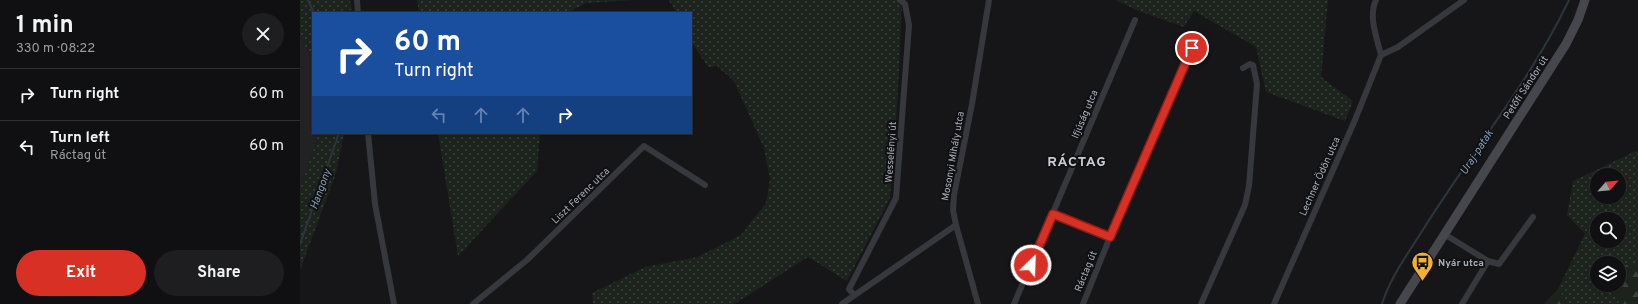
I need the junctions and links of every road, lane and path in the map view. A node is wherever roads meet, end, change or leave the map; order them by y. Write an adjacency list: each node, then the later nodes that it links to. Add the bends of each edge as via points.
1 (357, 0): 7 (street)
2 (900, 0): 20 (street, Wesselényi út, via 905,4 909,25 896,198 849,289)
3 (989, 0): 16 (street, Mosonyi Mihály utca, via 954,195)
4 (1376, 0): 10 (street, via 1373,22)
5 (1464, 0): 10 (street, via 1398,47)
6 (1585, 0): 17 (street, Petőfi Sándor út, via 1566,44)
7 (358, 12)
8 (1135, 20): 14 (street, Ifjúság utca)
9 (1192, 48): 18 (street, Ráctag út)
10 (1381, 55): 28 (street, Lechner Ödön utca)
11 (1243, 68): 27 (street, via 1253,65 1256,84 1249,186 1244,209)
12 (368, 134): 21 (street, via 375,204)
13 (705, 185): 22 (street, Liszt Ferenc utca, via 644,146 527,260)
14 (1053, 214): 18 (street); 25 (street, Ifjúság utca)
15 (1534, 217): 19 (street, via 1502,263 1496,265)
16 (956, 225): 20 (street); 24 (street, Mosonyi Mihály utca)
17 (1444, 234): 19 (street); 29 (street, Petőfi Sándor út)
18 (1110, 237): 26 (street, Ráctag út)
19 (1488, 261): 30 (street)
20 (854, 295): 23 (street)
21 (394, 304)
22 (473, 304)
23 (842, 304)
24 (978, 304)
25 (1014, 304)
26 (1083, 304)
27 (1201, 304)
28 (1274, 304)
29 (1400, 304)
30 (1462, 304)

